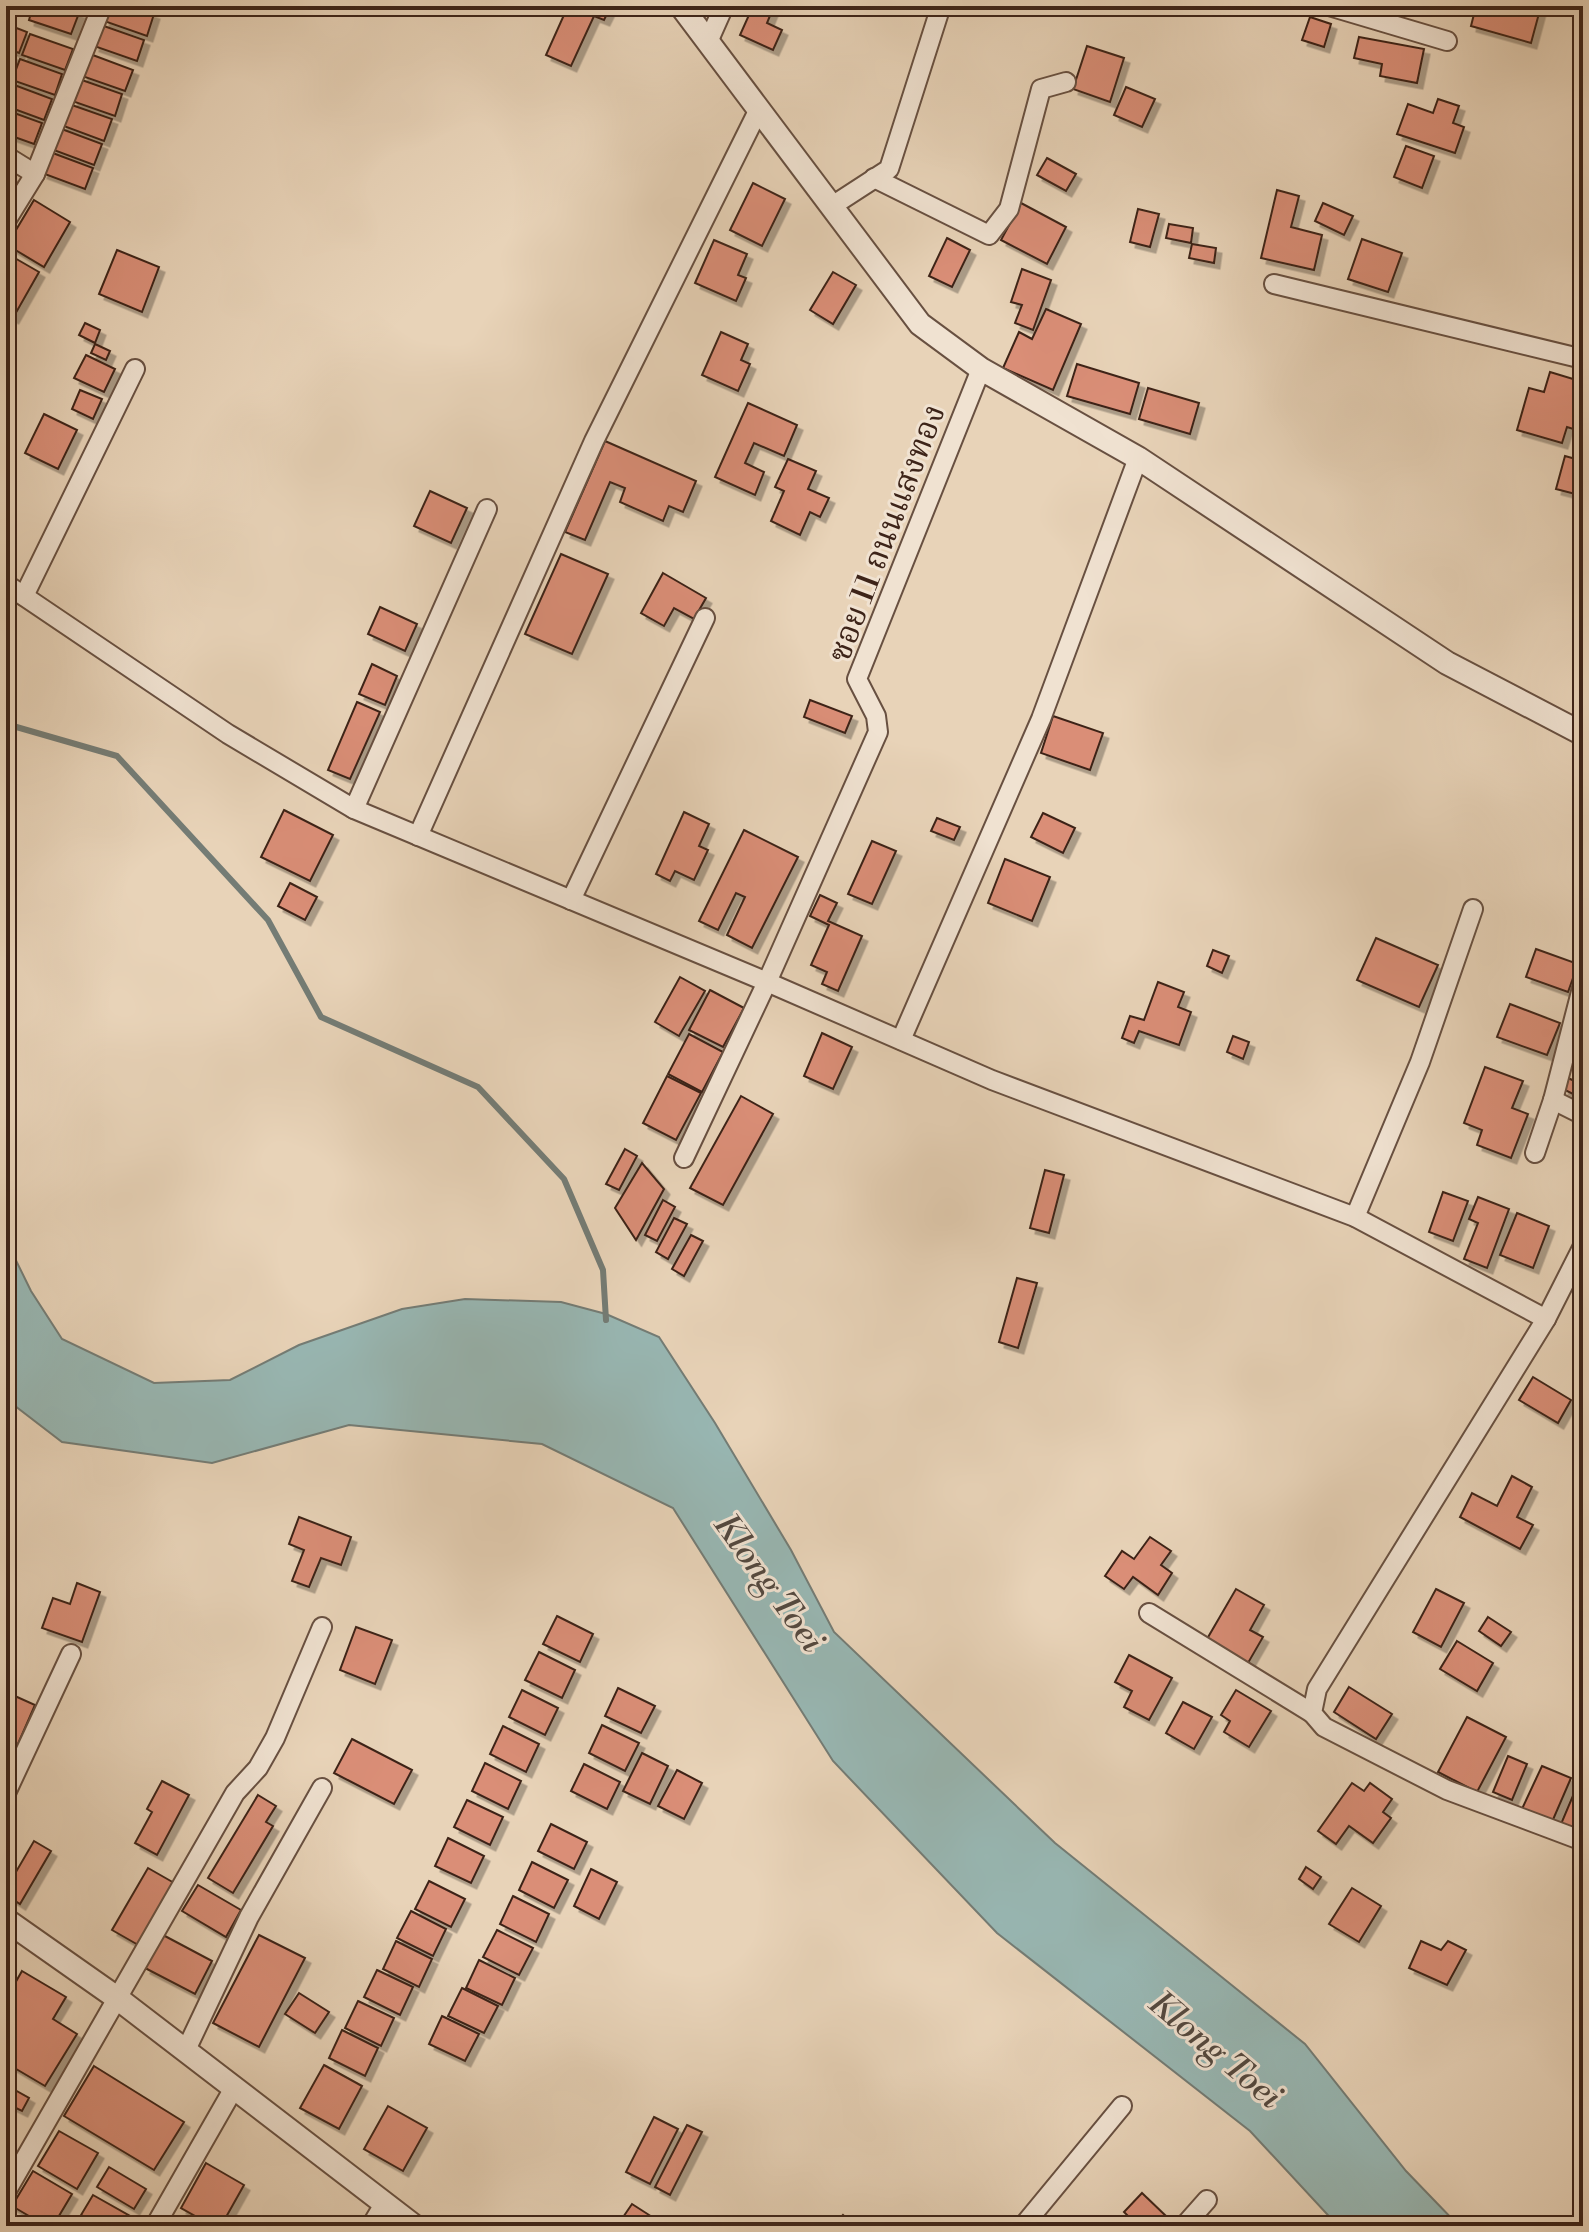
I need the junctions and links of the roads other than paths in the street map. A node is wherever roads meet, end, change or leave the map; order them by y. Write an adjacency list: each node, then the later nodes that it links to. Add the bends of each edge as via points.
1 (102, 6): 11 (street)
2 (681, 6): 7 (street)
3 (724, 6): 7 (street)
4 (941, 6): 12 (street, via 889,169)
5 (1329, 6): 6 (street)
6 (1447, 41)
7 (708, 42): 9 (street)
8 (1066, 82): 12 (street, via 1041,89 1009,209 989,235)
9 (759, 109): 13 (street); 26 (street, via 594,441)
10 (6, 156): 11 (street)
11 (35, 174): 14 (street)
12 (874, 178): 13 (street)
13 (832, 206): 18 (street, via 920,324)
14 (6, 221)
15 (1274, 284): 16 (street)
16 (1583, 359)
17 (135, 369): 22 (street)
18 (981, 369): 19 (street); 29 (street, ซอย 11 ถนนแสงทอง, via 857,679 876,716 878,732)
19 (1138, 458): 24 (street, via 1447,663); 31 (street, via 1041,719)
20 (487, 509): 25 (street)
21 (6, 584): 22 (street)
22 (24, 596): 25 (street, via 228,734)
23 (705, 618): 27 (street)
24 (1583, 734)
25 (354, 809): 26 (street)
26 (418, 836): 27 (street)
27 (571, 900): 29 (street)
28 (1473, 909): 36 (street, via 1420,1062)
29 (767, 982): 31 (street); 35 (street, ซอย 11 ถนนแสงทอง)
30 (1583, 984): 32 (street)
31 (901, 1040): 36 (street, via 992,1080)
32 (1553, 1100): 33 (street); 34 (street)
33 (1583, 1115)
34 (1535, 1153)
35 (684, 1158)
36 (1355, 1217): 38 (street)
37 (1583, 1246): 38 (street)
38 (1546, 1319): 42 (street, via 1317,1689)
39 (1149, 1613): 42 (street)
40 (322, 1627): 47 (street, via 275,1738 235,1793)
41 (71, 1654): 44 (street)
42 (1312, 1713): 45 (street, via 1324,1727 1447,1790)
43 (322, 1788): 48 (street, via 249,1917)
44 (6, 1793)
45 (1583, 1841)
46 (6, 1920): 47 (street)
47 (117, 1998): 48 (street); 51 (street)
48 (186, 2050): 49 (street)
49 (234, 2088): 53 (street); 54 (street)
50 (1122, 2106): 57 (street)
51 (6, 2192)
52 (1207, 2200): 58 (street)
53 (384, 2204): 55 (street); 56 (street)
54 (155, 2226)
55 (371, 2226)
56 (414, 2226)
57 (1023, 2226)
58 (1184, 2226)

